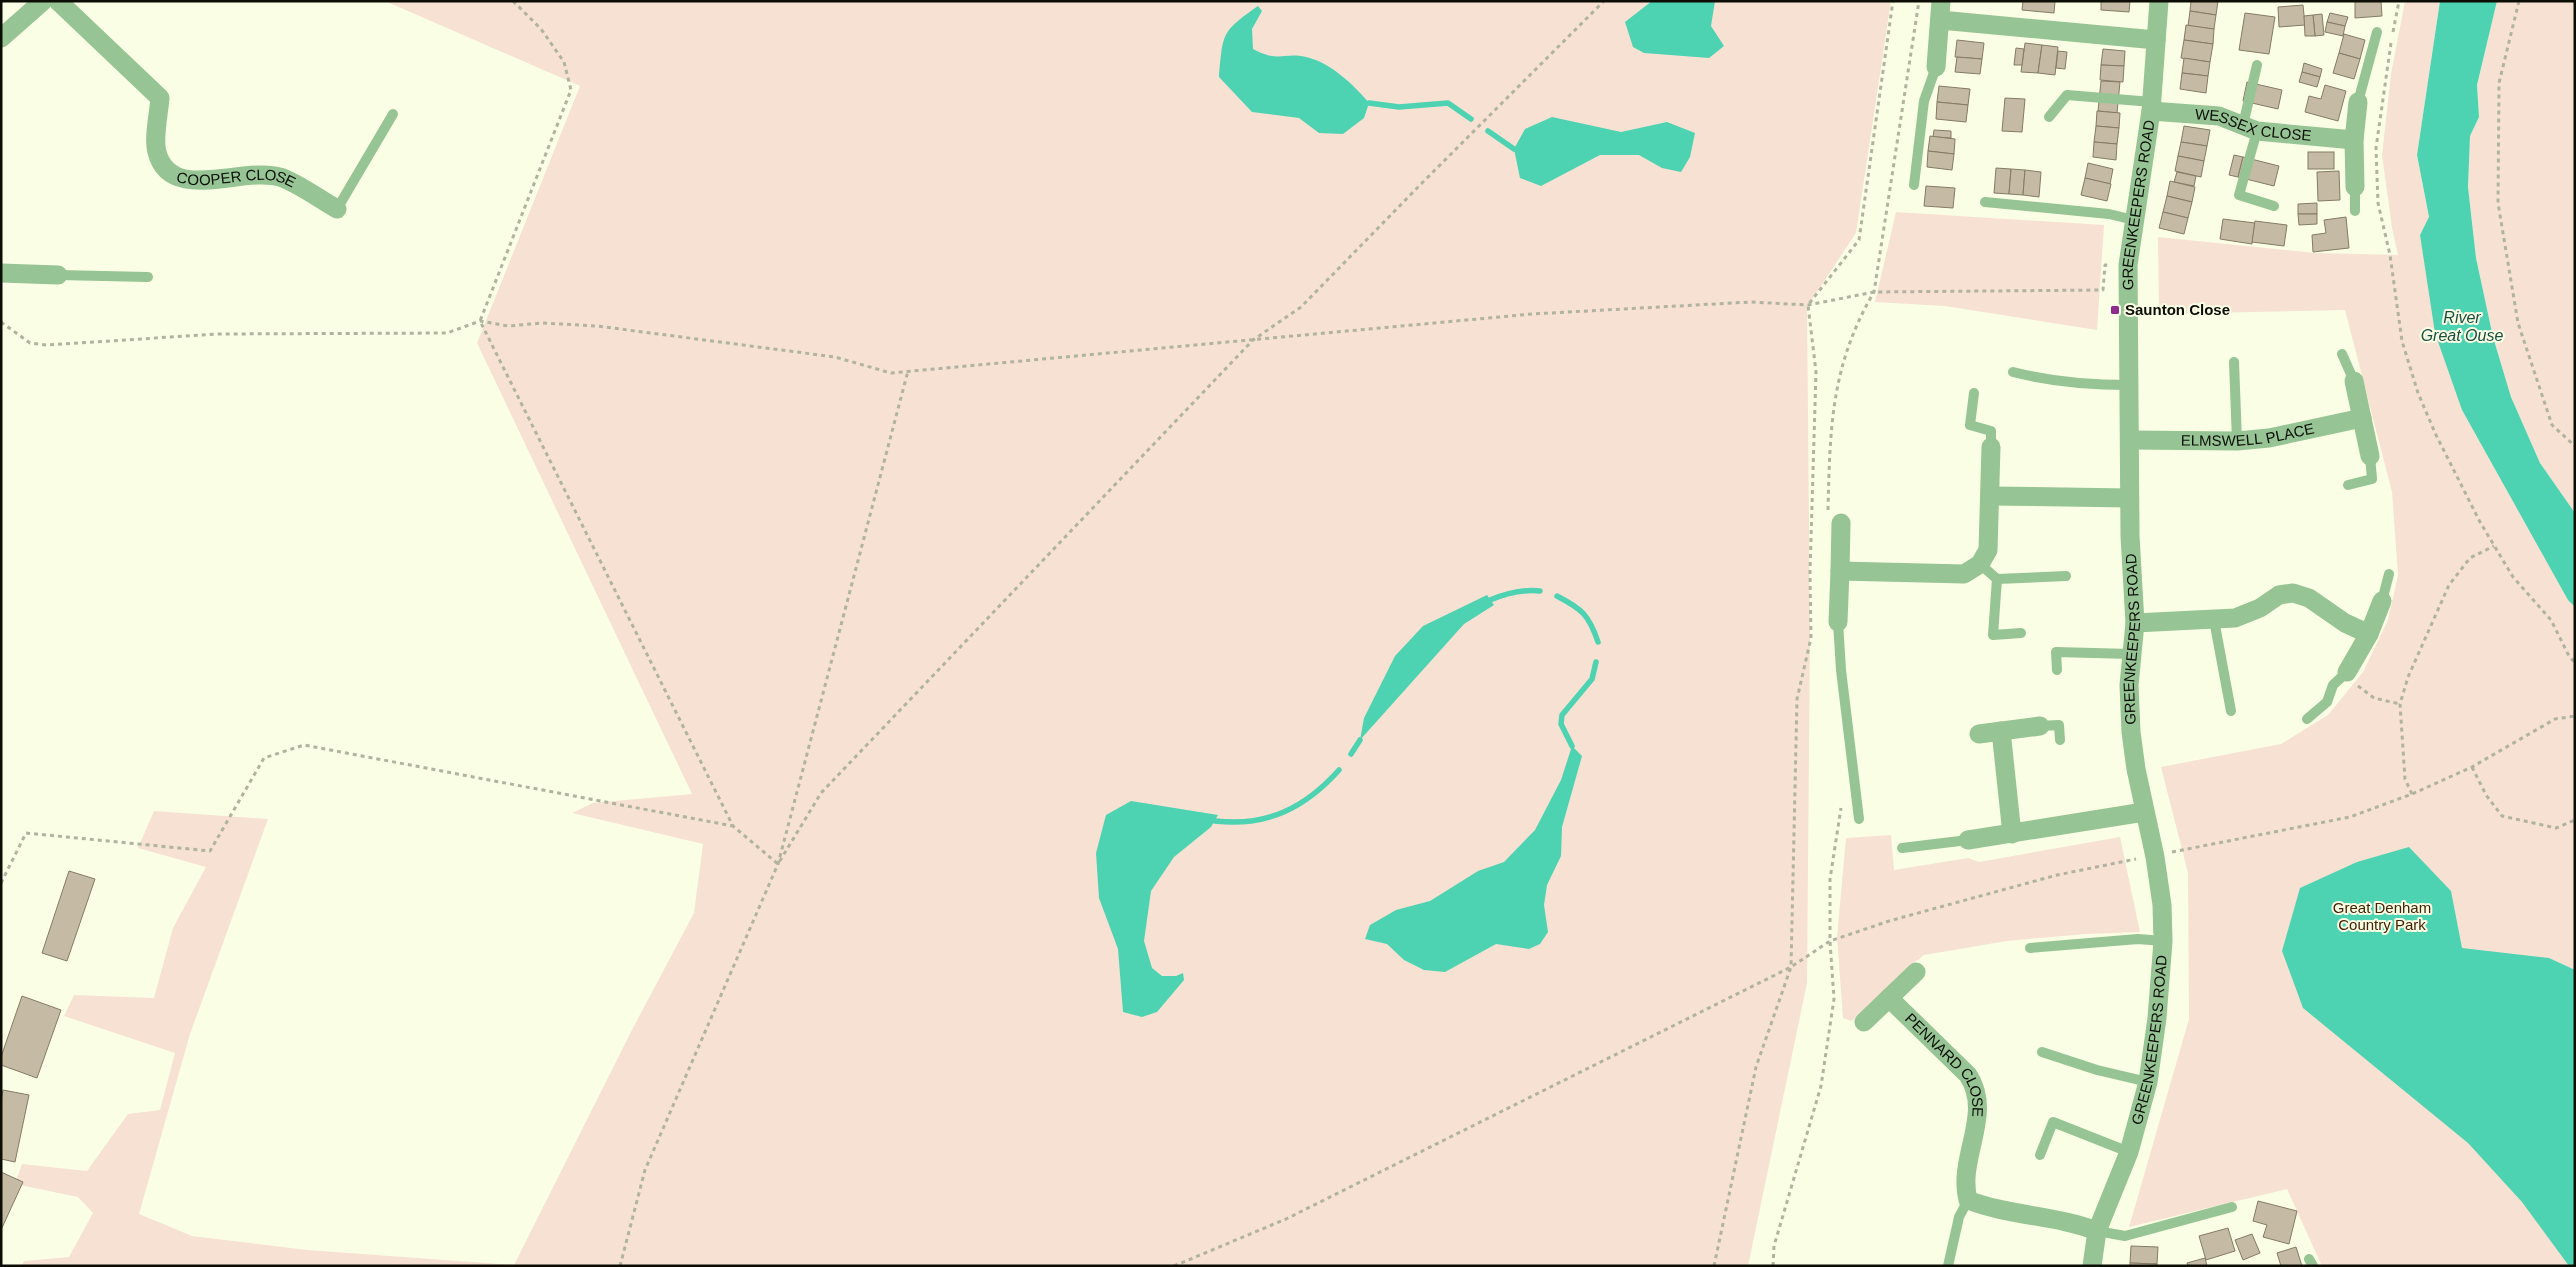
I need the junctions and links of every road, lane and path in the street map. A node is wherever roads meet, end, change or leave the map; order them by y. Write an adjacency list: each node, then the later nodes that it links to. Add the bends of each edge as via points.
1 (43, 1): 12 (street)
2 (58, 1): 26 (street, COOPER CLOSE, via 160,98 156,150 164,170 185,180 260,175 280,177)
3 (513, 1): 35 (path, via 541,29 564,62 572,90)
4 (1604, 1): 37 (path, via 1301,307)
5 (1894, 1): 34 (path, via 1859,240)
6 (1920, 1): 33 (path)
7 (2159, 1): 13 (street, GREENKEEPERS ROAD)
8 (2399, 1): 55 (path, via 2376,148 2378,203 2392,264 2402,341 2418,393 2436,435)
9 (2519, 1): 48 (path, via 2499,83 2498,203 2518,323 2552,425)
10 (1941, 10): 13 (street); 15 (street)
11 (2377, 32): 16 (lane)
12 (1, 38)
13 (2156, 40): 17 (street, GREENKEEPERS ROAD)
14 (2257, 65): 20 (lane)
15 (1936, 67): 22 (lane, via 1924,101)
16 (2358, 102): 21 (street)
17 (2151, 106): 19 (lane, via 2066,95); 20 (street, WESSEX CLOSE, via 2219,116); 28 (street, GREENKEEPERS ROAD)
18 (393, 114): 26 (lane)
19 (2049, 117)
20 (2250, 128): 21 (street, WESSEX CLOSE); 25 (lane, via 2239,195)
21 (2354, 140): 23 (street)
22 (1914, 184)
23 (2355, 187): 27 (lane)
24 (1986, 202): 28 (lane, via 2109,214)
25 (2274, 206)
26 (337, 209)
27 (2355, 211)
28 (2134, 220): 29 (street, GREENKEEPERS ROAD)
29 (2128, 265): 33 (path, via 2105,265 2103,290); 43 (street, GREENKEEPERS ROAD)
30 (1, 273): 31 (street)
31 (58, 276): 32 (lane)
32 (148, 277)
33 (1874, 292): 34 (path); 54 (path, via 1857,320 1837,380 1829,442)
34 (1808, 305): 37 (path, via 1752,302 1532,314); 95 (path, via 1816,372 1810,572 1812,638 1797,699)
35 (480, 321): 36 (path, via 447,333 218,334 47,345 30,343); 40 (path, via 508,326 543,322 597,326 836,357 891,373); 85 (path)
36 (1, 322)
37 (1253, 340): 40 (path); 90 (path, via 821,793)
38 (2342, 354): 42 (lane)
39 (2234, 362): 47 (lane)
40 (908, 371): 90 (path)
41 (2013, 372): 43 (lane, via 2074,384)
42 (2354, 381): 45 (street)
43 (2129, 385): 46 (street, GREENKEEPERS ROAD)
44 (1974, 393): 49 (lane, via 1970,425 1991,431)
45 (2362, 418): 47 (street, ELMSWELL PLACE, via 2269,438); 50 (street)
46 (2130, 440): 47 (street, ELMSWELL PLACE); 53 (street, GREENKEEPERS ROAD)
47 (2237, 441)
48 (2575, 446)
49 (1991, 447): 52 (street)
50 (2370, 456): 51 (lane, via 2372,479)
51 (2348, 485)
52 (1991, 496): 53 (street); 56 (street, via 1988,550)
53 (2129, 498): 64 (street, GREENKEEPERS ROAD)
54 (1834, 518): 57 (street)
55 (2494, 546): 68 (path, via 2513,576 2551,620); 71 (path, via 2470,558 2449,585 2408,677)
56 (1980, 564): 57 (street, via 1964,574); 60 (lane)
57 (1840, 571): 63 (street)
58 (2389, 574): 61 (lane)
59 (2066, 576): 60 (lane)
60 (1997, 579): 65 (lane, via 1993,635)
61 (2382, 601): 66 (street)
62 (2214, 620): 64 (street); 66 (street, via 2234,618 2260,608 2279,595 2293,593 2309,598 2345,623); 72 (lane)
63 (1838, 622): 83 (lane)
64 (2135, 623): 67 (street, GREENKEEPERS ROAD)
65 (2021, 633)
66 (2369, 634): 70 (street)
67 (2131, 654): 69 (lane, via 2056,652); 82 (street, GREENKEEPERS ROAD, via 2130,732)
68 (2575, 663)
69 (2057, 670)
70 (2347, 672): 71 (path, via 2349,680 2374,698); 74 (lane, via 2333,685 2327,702)
71 (2400, 704): 80 (path, via 2405,779)
72 (2231, 711)
73 (2575, 716): 79 (path, via 2555,719)
74 (2308, 719)
75 (2040, 726): 76 (street); 78 (lane, via 2059,725)
76 (2001, 731): 77 (street); 86 (street)
77 (1979, 734)
78 (2060, 740)
79 (2472, 767): 80 (path); 84 (path, via 2486,795 2502,816 2556,828)
80 (2412, 794): 89 (path, via 2350,817)
81 (1841, 807): 93 (path, via 1830,879)
82 (2144, 812): 86 (street); 89 (street, GREENKEEPERS ROAD)
83 (1859, 819)
84 (2575, 820)
85 (733, 826): 90 (path); 91 (path, via 304,745 264,758 210,851 26,833)
86 (2012, 834): 87 (street)
87 (1968, 840): 88 (lane)
88 (1902, 848)
89 (2155, 857): 92 (street, GREENKEEPERS ROAD); 93 (path, via 2056,875 1889,921)
90 (778, 864): 106 (path, via 645,1170)
91 (1, 883)
92 (2163, 940): 94 (lane); 100 (street, GREENKEEPERS ROAD)
93 (1830, 941): 95 (path); 109 (path, via 1834,999 1821,1086 1774,1246)
94 (2030, 948)
95 (1791, 967): 107 (path, via 1286,1219); 108 (path, via 1756,1067)
96 (1916, 972): 97 (street, PENNARD CLOSE)
97 (1889, 998): 98 (street, PENNARD CLOSE); 103 (street, PENNARD CLOSE, via 1968,1075 1977,1088 1979,1105 1964,1185)
98 (1864, 1022)
99 (2042, 1052): 100 (lane)
100 (2148, 1082): 101 (street, GREENKEEPERS ROAD)
101 (2129, 1152): 102 (lane, via 2053,1122); 105 (street, GREENKEEPERS ROAD)
102 (2040, 1155)
103 (1968, 1200): 105 (street); 110 (lane, PENNARD CLOSE, via 1959,1217)
104 (2232, 1207): 105 (lane, via 2125,1236)
105 (2097, 1230): 111 (street, GREENKEEPERS ROAD)
106 (620, 1266)
107 (1174, 1266)
108 (1714, 1266)
109 (1773, 1266)
110 (1948, 1266)
111 (2092, 1266)

